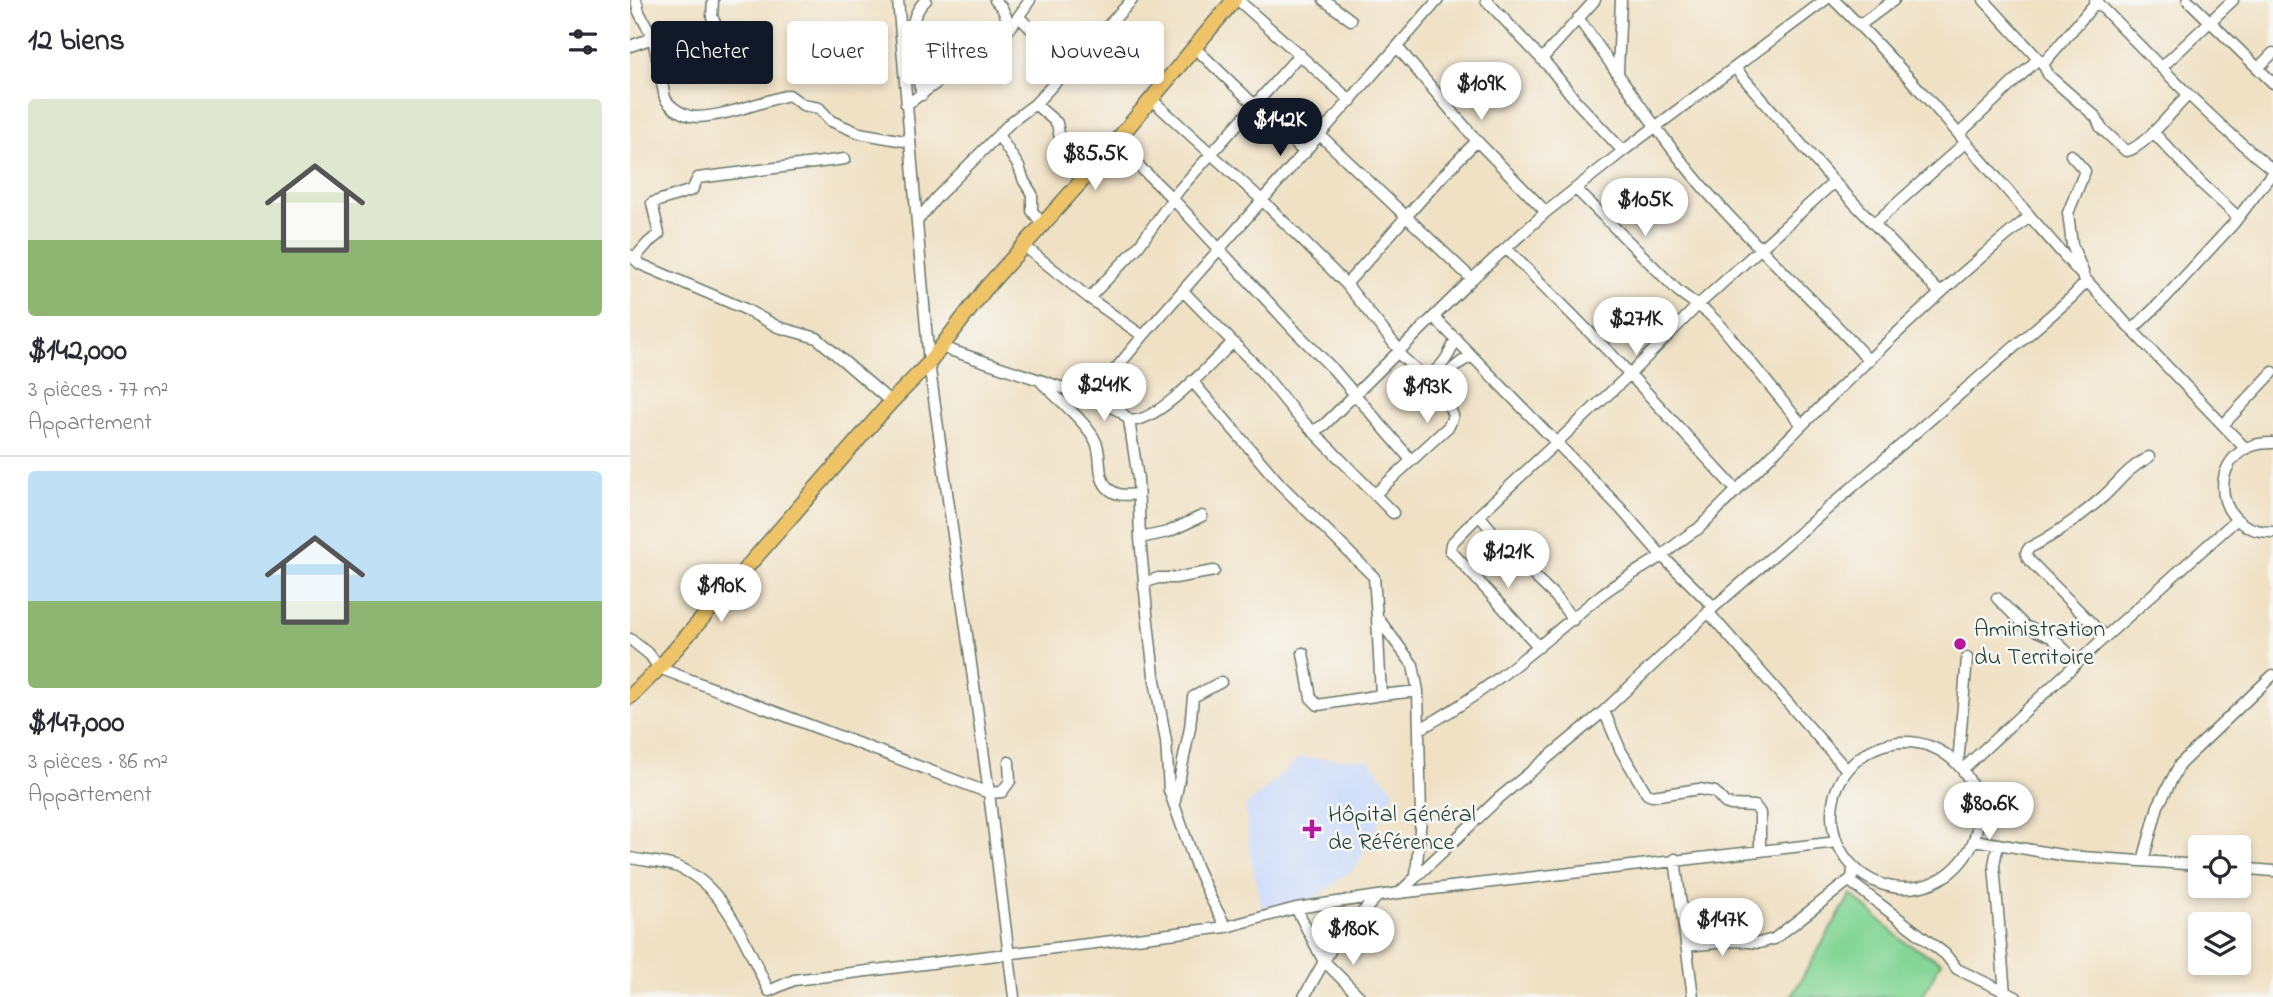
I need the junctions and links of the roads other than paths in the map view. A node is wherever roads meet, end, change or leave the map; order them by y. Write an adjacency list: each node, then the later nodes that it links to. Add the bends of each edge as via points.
1 (636, 0): 31 (street)
2 (713, 0): 24 (street)
3 (898, 0): 54 (street)
4 (926, 0): 49 (street, via 911,27)
5 (995, 0): 25 (street)
6 (1030, 0): 21 (street)
7 (1132, 0): 26 (street)
8 (1236, 0): 34 (main road); 37 (street)
9 (1324, 0): 23 (street)
10 (1438, 0): 35 (street)
11 (1486, 0): 38 (street)
12 (1595, 0): 22 (street)
13 (1621, 0): 43 (street)
14 (1825, 0): 41 (street)
15 (1834, 0): 29 (street)
16 (1894, 0): 29 (street)
17 (1984, 0): 39 (street)
18 (2188, 0): 27 (street)
19 (2233, 0): 27 (street)
20 (2097, 1): 39 (street); 40 (street)
21 (1018, 17): 28 (street); 30 (street)
22 (1578, 18): 38 (street); 43 (street)
23 (1351, 20)
24 (714, 21)
25 (1008, 21)
26 (1113, 21)
27 (2211, 22): 40 (street); 42 (street)
28 (1026, 25)
29 (1860, 25): 59 (street)
30 (1012, 26)
31 (651, 34)
32 (651, 39): 33 (street)
33 (630, 46)
34 (1195, 47): 50 (main road); 53 (street)
35 (1398, 48): 51 (street); 60 (street)
36 (2273, 53): 42 (street)
37 (1300, 54): 51 (street); 53 (street)
38 (1542, 58): 63 (street)
39 (2041, 62): 56 (street, via 2049,76 2096,117 2123,150 2133,150); 59 (street)
40 (2162, 67): 48 (street)
41 (1735, 68): 55 (street); 70 (street)
42 (2258, 68): 44 (street)
43 (1618, 72): 55 (street)
44 (2273, 83)
45 (662, 84): 61 (street, via 668,104 686,115 720,113 789,95 859,133)
46 (936, 84): 49 (street)
47 (1054, 84): 52 (street)
48 (2188, 94): 56 (street); 69 (street)
49 (922, 95): 54 (street)
50 (1151, 99): 62 (main road); 66 (street)
51 (1351, 101): 57 (street)
52 (1035, 104): 58 (street); 68 (street, via 1057,122 1060,139)
53 (1256, 104): 64 (street); 66 (street)
54 (906, 105): 61 (street)
55 (1655, 127): 63 (street); 84 (street)
56 (2152, 132): 77 (street)
57 (1321, 135): 64 (street); 75 (street)
58 (999, 136): 78 (street); 79 (street, via 1020,167 1032,194 1032,211)
59 (1962, 138): 76 (street); 80 (street)
60 (1477, 141): 74 (street); 75 (street)
61 (910, 142): 78 (street)
62 (1115, 143): 68 (main road); 72 (street)
63 (1623, 151): 71 (street)
64 (1306, 153): 73 (street)
65 (2071, 155): 87 (street, via 2085,172 2068,213 2072,245)
66 (1210, 156): 72 (street); 73 (street)
67 (845, 159): 85 (street, via 698,177 690,191 652,202 659,234)
68 (1090, 171): 79 (main road)
69 (2273, 171): 77 (street)
70 (1834, 182): 80 (street); 84 (street)
71 (1576, 188): 74 (street); 92 (street, via 1657,272)
72 (1172, 198): 82 (street); 91 (street, via 1138,247)
73 (1263, 201): 82 (street); 88 (street)
74 (1546, 212): 83 (street)
75 (1404, 217): 86 (street); 88 (street)
76 (2029, 217): 87 (street); 90 (street)
77 (2238, 217): 94 (street)
78 (917, 221): 102 (street)
79 (1042, 223): 81 (main road)
80 (1875, 223): 90 (street)
81 (1023, 245): 91 (street); 98 (main road)
82 (1220, 248): 89 (street); 109 (street)
83 (1507, 249): 86 (street); 104 (street)
84 (1761, 250): 92 (street); 101 (street)
85 (632, 257): 111 (street, via 778,327 817,338)
86 (1472, 279): 93 (street)
87 (2087, 281): 94 (street); 134 (street)
88 (1346, 284): 99 (street)
89 (1183, 291): 95 (street); 97 (street)
90 (1940, 293): 101 (street)
91 (1089, 298): 95 (street)
92 (1697, 306): 104 (street); 114 (street, via 1722,327)
93 (1434, 317): 96 (street); 99 (street)
94 (2132, 330): 113 (street)
95 (1143, 335): 110 (street)
96 (1455, 338): 100 (street); 105 (street, via 1448,358)
97 (1232, 343): 107 (street); 115 (street)
98 (941, 347): 102 (main road); 106 (street)
99 (1399, 352): 105 (street); 109 (street)
100 (1472, 356): 108 (street, via 1457,363); 116 (street)
101 (1870, 361): 114 (street)
102 (929, 363): 111 (main road); 154 (street)
103 (2273, 372): 113 (street)
104 (1630, 374): 116 (street); 121 (street)
105 (1424, 379): 108 (street)
106 (1040, 380): 110 (street); 122 (street, via 1091,433 1100,450 1107,487 1122,496)
107 (1192, 381): 112 (street, via 1152,416); 135 (street, via 1280,484 1369,571 1376,589)
108 (1438, 391): 120 (street, via 1450,408 1452,421)
109 (1354, 395): 115 (street); 120 (street)
110 (1096, 399): 112 (street)
111 (891, 402): 143 (main road)
112 (1129, 420): 122 (street)
113 (2224, 424): 118 (street)
114 (1802, 425): 121 (street)
115 (1313, 431): 123 (street)
116 (1556, 443): 125 (street); 130 (street)
117 (2273, 443): 118 (street)
118 (2245, 448): 127 (street, via 2234,457 2222,482 2227,509)
119 (2149, 457): 137 (street, via 2131,467 2069,526 2026,553)
120 (1410, 460): 123 (street)
121 (1737, 491): 130 (street)
122 (1138, 494): 129 (street)
123 (1375, 494): 124 (street)
124 (1393, 513)
125 (1479, 514): 136 (street); 139 (street, via 1450,550)
126 (1202, 516): 129 (street, via 1168,533)
127 (2236, 520): 128 (street, via 2247,528); 137 (street)
128 (2273, 532)
129 (1140, 538): 132 (street)
130 (1662, 556): 134 (street); 136 (street, via 1603,594)
131 (1214, 572): 132 (street, via 1158,578)
132 (1144, 588): 155 (street)
133 (1997, 598): 142 (street, via 2025,626 2051,637)
134 (1711, 609): 149 (street); 153 (street)
135 (1377, 617): 146 (street, via 1413,664); 147 (street)
136 (1573, 620): 139 (street)
137 (2105, 637): 142 (street)
138 (630, 639): 143 (street)
139 (1539, 648): 150 (street)
140 (1303, 653): 147 (street, via 1311,698 1318,705)
141 (1967, 658): 152 (street)
142 (2078, 662): 152 (street)
143 (659, 668): 148 (main road); 154 (street)
144 (2273, 675): 162 (street, via 2180,764 2158,806)
145 (1221, 682): 155 (street, via 1193,697)
146 (1418, 691): 147 (street); 150 (street)
147 (1381, 695)
148 (630, 697)
149 (1604, 710): 159 (street, via 1647,794 1699,789 1715,792 1731,805 1755,806 1760,813); 167 (street)
150 (1420, 729): 167 (street)
151 (1009, 762): 154 (street, via 1010,781 1002,792)
152 (1961, 767): 153 (street, via 1938,749 1914,741 1889,743 1865,753); 156 (street, via 1975,791 1978,816)
153 (1847, 770): 157 (street, via 1835,792 1832,817)
154 (989, 793): 174 (street)
155 (1173, 807): 172 (street)
156 (1974, 840): 158 (street); 164 (street, via 1962,861 1921,887 1896,888 1873,881)
157 (1837, 842): 159 (street); 164 (street)
158 (1997, 844): 162 (street, via 2067,856); 177 (street, via 1995,890)
159 (1760, 850): 161 (street)
160 (630, 858): 176 (street, via 677,867 721,901)
161 (1675, 859): 169 (street); 173 (street)
162 (2143, 861): 163 (street)
163 (2188, 864)
164 (1853, 867): 168 (street)
165 (2251, 869): 166 (street)
166 (2273, 871)
167 (1416, 875): 169 (street)
168 (1851, 879): 173 (street, via 1774,939); 177 (street, via 1945,954 1957,969)
169 (1399, 893): 170 (street)
170 (1376, 898): 171 (street); 175 (street)
171 (1296, 908): 172 (street); 175 (street)
172 (1226, 927): 174 (street)
173 (1686, 946): 181 (street)
174 (1009, 955): 176 (street, via 794,980); 178 (street)
175 (1323, 960): 179 (street); 180 (street)
176 (768, 994)
177 (2009, 995)
178 (1014, 997)
179 (1304, 997)
180 (1360, 997)
181 (1693, 997)

